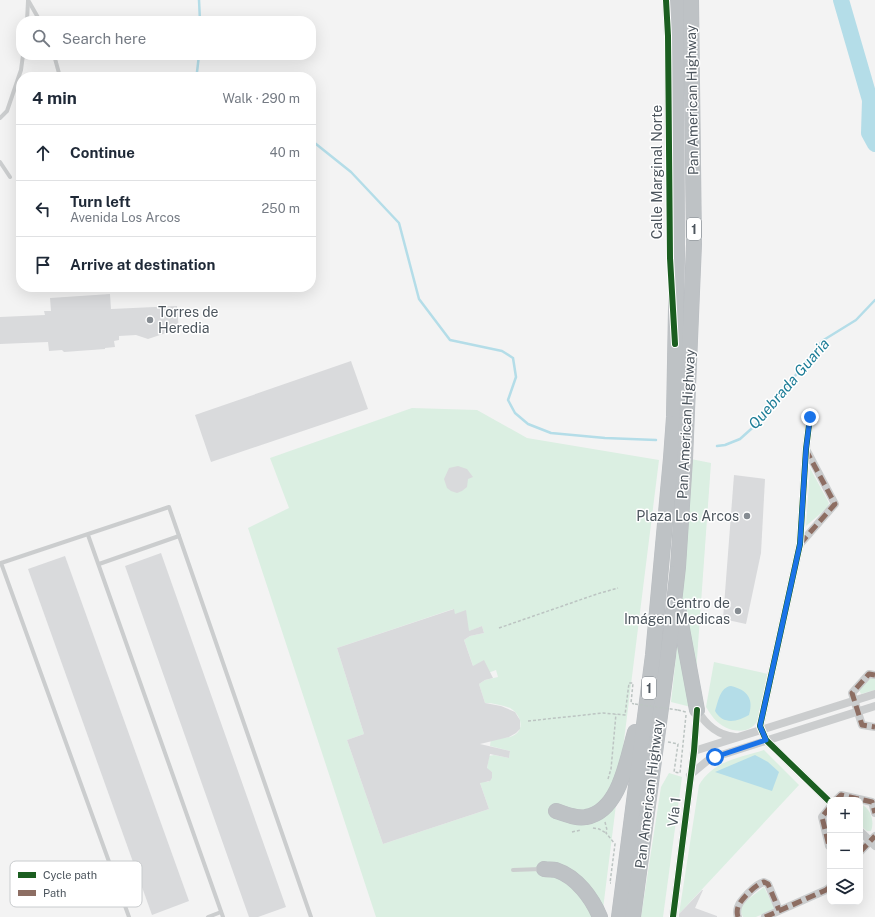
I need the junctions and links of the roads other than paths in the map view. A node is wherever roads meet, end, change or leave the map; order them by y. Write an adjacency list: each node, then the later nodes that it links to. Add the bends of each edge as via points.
1 (28, 0): 5 (lane); 6 (lane)
2 (666, 0): 15 (street, Calle Marginal Norte, via 670,258)
3 (676, 0): 15 (highway, 1)
4 (691, 0): 23 (highway, Pan American Highway / 1, via 694,244 686,452)
5 (27, 16)
6 (37, 16)
7 (22, 60): 9 (lane)
8 (55, 60): 10 (lane)
9 (20, 72)
10 (59, 72)
11 (16, 85): 12 (lane, via 7,111)
12 (0, 118)
13 (0, 162): 14 (lane)
14 (10, 178)
15 (675, 344): 18 (highway, 1)
16 (810, 417): 17 (street)
17 (806, 449): 21 (street); 21 (street, via 835,504)
18 (671, 458): 40 (highway, via 640,712 624,771 613,799 594,814 577,818); 58 (highway, 1, via 653,654)
19 (88, 535): 20 (lane, via 169,507); 22 (lane); 47 (lane, via 1,563)
20 (179, 536): 22 (lane); 56 (lane)
21 (800, 544): 31 (street, via 760,726)
22 (99, 564): 53 (lane)
23 (675, 592): 28 (highway); 59 (highway, Pan American Highway / 1)
24 (875, 675): 26 (street, via 869,674 852,693)
25 (875, 694): 26 (street)
26 (855, 701): 29 (street); 31 (street)
27 (875, 706): 29 (street)
28 (697, 710): 32 (street, via 702,719 718,733); 34 (street, Vía 1)
29 (858, 712): 30 (street, via 862,724); 33 (street)
30 (875, 727)
31 (762, 731): 32 (street); 33 (street)
32 (739, 737): 34 (street)
33 (766, 740): 35 (street, via 715,757); 38 (street)
34 (694, 751): 35 (street, Vía 1)
35 (690, 775): 60 (street, Vía 1)
36 (839, 797): 37 (street)
37 (850, 797)
38 (827, 799)
39 (863, 800): 42 (street, via 872,802)
40 (556, 811)
41 (827, 811): 44 (street, via 822,817)
42 (875, 813)
43 (863, 833): 45 (street)
44 (827, 838)
45 (873, 841): 46 (street)
46 (863, 849)
47 (109, 861)
48 (544, 869): 49 (lane); 57 (highway, via 565,874 576,883 591,898)
49 (513, 870)
50 (827, 889): 52 (street)
51 (125, 907): 54 (lane)
52 (779, 910): 61 (street, via 768,884 764,882 758,884 740,902); 62 (street)
53 (222, 915): 55 (lane)
54 (129, 917)
55 (208, 917)
56 (311, 917)
57 (600, 917)
58 (619, 917)
59 (633, 917)
60 (673, 917)
61 (738, 917)
62 (765, 917)

